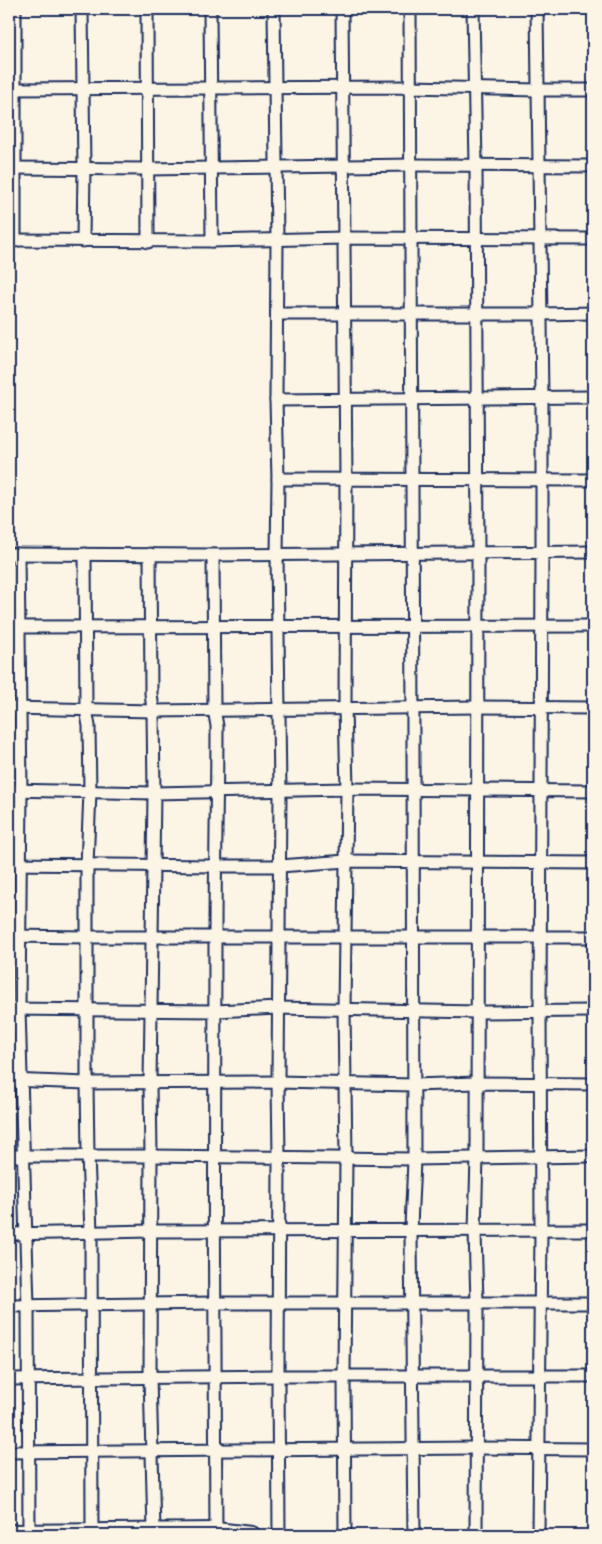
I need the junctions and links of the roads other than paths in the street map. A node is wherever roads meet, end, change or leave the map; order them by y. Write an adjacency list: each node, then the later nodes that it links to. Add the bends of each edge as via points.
1 (15, 9): 13 (street)
2 (82, 9): 14 (street)
3 (147, 9): 15 (street)
4 (210, 9): 16 (street)
5 (274, 9): 11 (street)
6 (342, 9): 12 (street)
7 (410, 9): 10 (street)
8 (473, 9): 17 (street)
9 (537, 9): 18 (street)
10 (411, 87): 12 (street); 17 (street); 21 (street)
11 (275, 88): 12 (street); 16 (street); 25 (street)
12 (343, 88): 20 (street)
13 (12, 89): 14 (street); 26 (street)
14 (83, 89): 15 (street); 27 (street)
15 (148, 89): 16 (street); 29 (street)
16 (211, 89): 28 (street)
17 (474, 89): 18 (street); 22 (street)
18 (538, 90): 19 (street); 23 (street)
19 (593, 90)
20 (343, 165): 21 (street); 25 (street); 30 (street)
21 (412, 165): 22 (street); 31 (street)
22 (476, 165): 23 (street); 32 (street)
23 (539, 166): 24 (street); 33 (street)
24 (593, 166)
25 (276, 167): 28 (street); 35 (street)
26 (12, 168): 27 (street); 36 (street)
27 (84, 168): 29 (street); 37 (street)
28 (212, 168): 29 (street); 38 (street)
29 (148, 169): 39 (street)
30 (343, 238): 31 (street); 35 (street); 42 (street)
31 (411, 238): 32 (street); 43 (street)
32 (476, 238): 33 (street); 44 (street)
33 (540, 238): 34 (street); 45 (street)
34 (593, 238)
35 (277, 239): 38 (street); 41 (street)
36 (12, 240): 37 (street)
37 (83, 241): 39 (street)
38 (212, 241): 39 (street)
39 (148, 242)
40 (593, 313): 45 (street)
41 (277, 314): 42 (street); 51 (street)
42 (344, 314): 43 (street); 48 (street)
43 (411, 314): 44 (street); 49 (street)
44 (476, 314): 45 (street); 50 (street)
45 (540, 314): 47 (street)
46 (593, 397): 47 (street)
47 (542, 398): 50 (street); 56 (street)
48 (344, 399): 49 (street); 51 (street); 53 (street)
49 (413, 399): 50 (street); 54 (street)
50 (476, 399): 55 (street)
51 (276, 400): 52 (street)
52 (278, 479): 53 (street); 66 (street)
53 (346, 479): 54 (street); 64 (street)
54 (412, 480): 55 (street); 67 (street)
55 (478, 480): 56 (street); 60 (street)
56 (541, 480): 57 (street); 58 (street)
57 (593, 480)
58 (542, 552): 59 (street); 60 (street); 70 (street)
59 (593, 552)
60 (478, 553): 67 (street); 69 (street)
61 (13, 554): 62 (street); 72 (street)
62 (85, 554): 63 (street); 73 (street)
63 (150, 554): 65 (street); 75 (street)
64 (346, 554): 66 (street); 67 (street); 74 (street)
65 (212, 555): 66 (street); 76 (street)
66 (277, 555): 77 (street)
67 (414, 555): 68 (street)
68 (412, 626): 69 (street); 74 (street); 82 (street)
69 (478, 626): 70 (street); 78 (street)
70 (541, 626): 71 (street); 79 (street)
71 (593, 626)
72 (14, 627): 73 (street); 80 (street)
73 (85, 627): 75 (street); 84 (street)
74 (345, 627): 77 (street); 81 (street)
75 (150, 628): 76 (street); 87 (street)
76 (213, 628): 77 (street); 85 (street)
77 (279, 628): 86 (street)
78 (477, 707): 79 (street); 82 (street); 91 (street)
79 (541, 707): 83 (street); 92 (street)
80 (14, 708): 84 (street); 90 (street)
81 (345, 708): 82 (street); 86 (street); 88 (street)
82 (412, 708): 94 (street)
83 (593, 708)
84 (86, 709): 87 (street); 96 (street)
85 (214, 709): 86 (street); 87 (street); 97 (street)
86 (279, 709): 93 (street)
87 (153, 710): 98 (street)
88 (347, 789): 93 (street); 94 (street); 99 (street)
89 (9, 790): 90 (street)
90 (22, 790): 96 (street); 104 (street)
91 (477, 790): 92 (street); 94 (street); 102 (street)
92 (541, 790): 95 (street); 100 (street)
93 (280, 791): 97 (street); 108 (street)
94 (414, 791): 101 (street)
95 (593, 791)
96 (90, 792): 98 (street); 105 (street)
97 (217, 792): 98 (street); 107 (street)
98 (154, 793): 106 (street)
99 (346, 861): 101 (street); 108 (street); 111 (street)
100 (542, 862): 102 (street); 103 (street); 116 (street)
101 (414, 863): 102 (street); 112 (street)
102 (478, 863): 118 (street)
103 (593, 863)
104 (15, 864): 105 (street); 109 (street)
105 (87, 865): 106 (street); 113 (street)
106 (154, 866): 107 (street); 114 (street)
107 (215, 866): 108 (street); 110 (street)
108 (280, 866): 115 (street)
109 (14, 935): 113 (street); 120 (street)
110 (214, 936): 114 (street); 115 (street); 125 (street)
111 (345, 936): 112 (street); 115 (street); 121 (street)
112 (413, 936): 118 (street); 124 (street)
113 (88, 937): 114 (street); 122 (street)
114 (152, 937): 123 (street)
115 (278, 937): 119 (street)
116 (541, 937): 117 (street); 118 (street); 126 (street)
117 (593, 937)
118 (478, 938): 128 (street)
119 (278, 1008): 121 (street); 125 (street); 131 (street)
120 (14, 1009): 122 (street); 130 (street)
121 (344, 1009): 124 (street); 136 (street)
122 (88, 1010): 123 (street); 132 (street)
123 (151, 1010): 125 (street); 133 (street)
124 (413, 1010): 128 (street); 139 (street)
125 (215, 1011): 134 (street)
126 (540, 1011): 127 (street); 128 (street); 137 (street)
127 (593, 1011)
128 (477, 1012): 135 (street)
129 (9, 1080): 130 (street)
130 (21, 1080): 132 (street); 142 (street)
131 (278, 1082): 134 (street); 136 (street); 146 (street)
132 (87, 1083): 133 (street); 140 (street)
133 (150, 1083): 134 (street); 143 (street)
134 (214, 1083): 145 (street)
135 (477, 1083): 137 (street); 139 (street); 147 (street)
136 (345, 1084): 139 (street); 149 (street)
137 (541, 1084): 138 (street); 148 (street)
138 (593, 1084)
139 (413, 1085): 150 (street)
140 (88, 1155): 142 (street); 143 (street); 158 (street)
141 (9, 1156): 142 (street)
142 (23, 1156): 161 (street)
143 (151, 1156): 145 (street); 153 (street)
144 (593, 1156): 148 (street)
145 (215, 1157): 146 (street); 159 (street)
146 (279, 1157): 149 (street); 154 (street)
147 (477, 1157): 148 (street); 150 (street); 157 (street)
148 (541, 1157): 151 (street)
149 (346, 1158): 150 (street); 155 (street)
150 (414, 1158): 156 (street)
151 (542, 1230): 152 (street); 157 (street); 166 (street)
152 (593, 1230)
153 (151, 1231): 158 (street); 159 (street); 168 (street)
154 (278, 1231): 155 (street); 159 (street); 163 (street)
155 (345, 1231): 156 (street); 169 (street)
156 (411, 1231): 157 (street); 164 (street)
157 (475, 1231): 165 (street)
158 (91, 1232): 161 (street); 170 (street)
159 (215, 1232): 162 (street)
160 (9, 1234): 161 (street)
161 (27, 1234): 172 (street)
162 (214, 1303): 163 (street); 168 (street); 179 (street)
163 (278, 1303): 169 (street); 173 (street)
164 (412, 1303): 165 (street); 169 (street); 175 (street)
165 (477, 1303): 166 (street); 180 (street)
166 (540, 1303): 167 (street); 176 (street)
167 (593, 1303)
168 (151, 1304): 170 (street); 178 (street)
169 (346, 1304): 174 (street)
170 (91, 1305): 172 (street); 183 (street)
171 (9, 1306): 172 (street)
172 (28, 1306): 182 (street)
173 (278, 1376): 174 (street); 179 (street); 190 (street)
174 (344, 1376): 175 (street); 185 (street)
175 (413, 1376): 180 (street); 186 (street)
176 (540, 1376): 177 (street); 180 (street); 187 (street)
177 (593, 1376)
178 (150, 1377): 179 (street); 183 (street); 194 (street)
179 (214, 1377): 189 (street)
180 (477, 1377): 184 (street)
181 (9, 1379): 182 (street)
182 (28, 1379): 183 (street); 192 (street)
183 (92, 1379): 193 (street)
184 (476, 1448): 186 (street); 187 (street); 204 (street)
185 (345, 1449): 186 (street); 190 (street); 202 (street)
186 (414, 1449): 203 (street)
187 (538, 1449): 188 (street); 205 (street)
188 (593, 1449)
189 (215, 1451): 190 (street); 194 (street); 195 (street)
190 (279, 1451): 201 (street)
191 (9, 1452): 192 (street)
192 (28, 1452): 193 (street); 199 (street)
193 (92, 1452): 194 (street); 198 (street)
194 (152, 1452): 196 (street)
195 (216, 1531): 196 (street); 200 (street)
196 (163, 1532): 198 (street)
197 (9, 1533): 199 (street)
198 (98, 1533): 199 (street)
199 (34, 1534)
200 (252, 1535)
201 (279, 1535)
202 (345, 1535)
203 (414, 1535)
204 (476, 1535)
205 (538, 1535)

